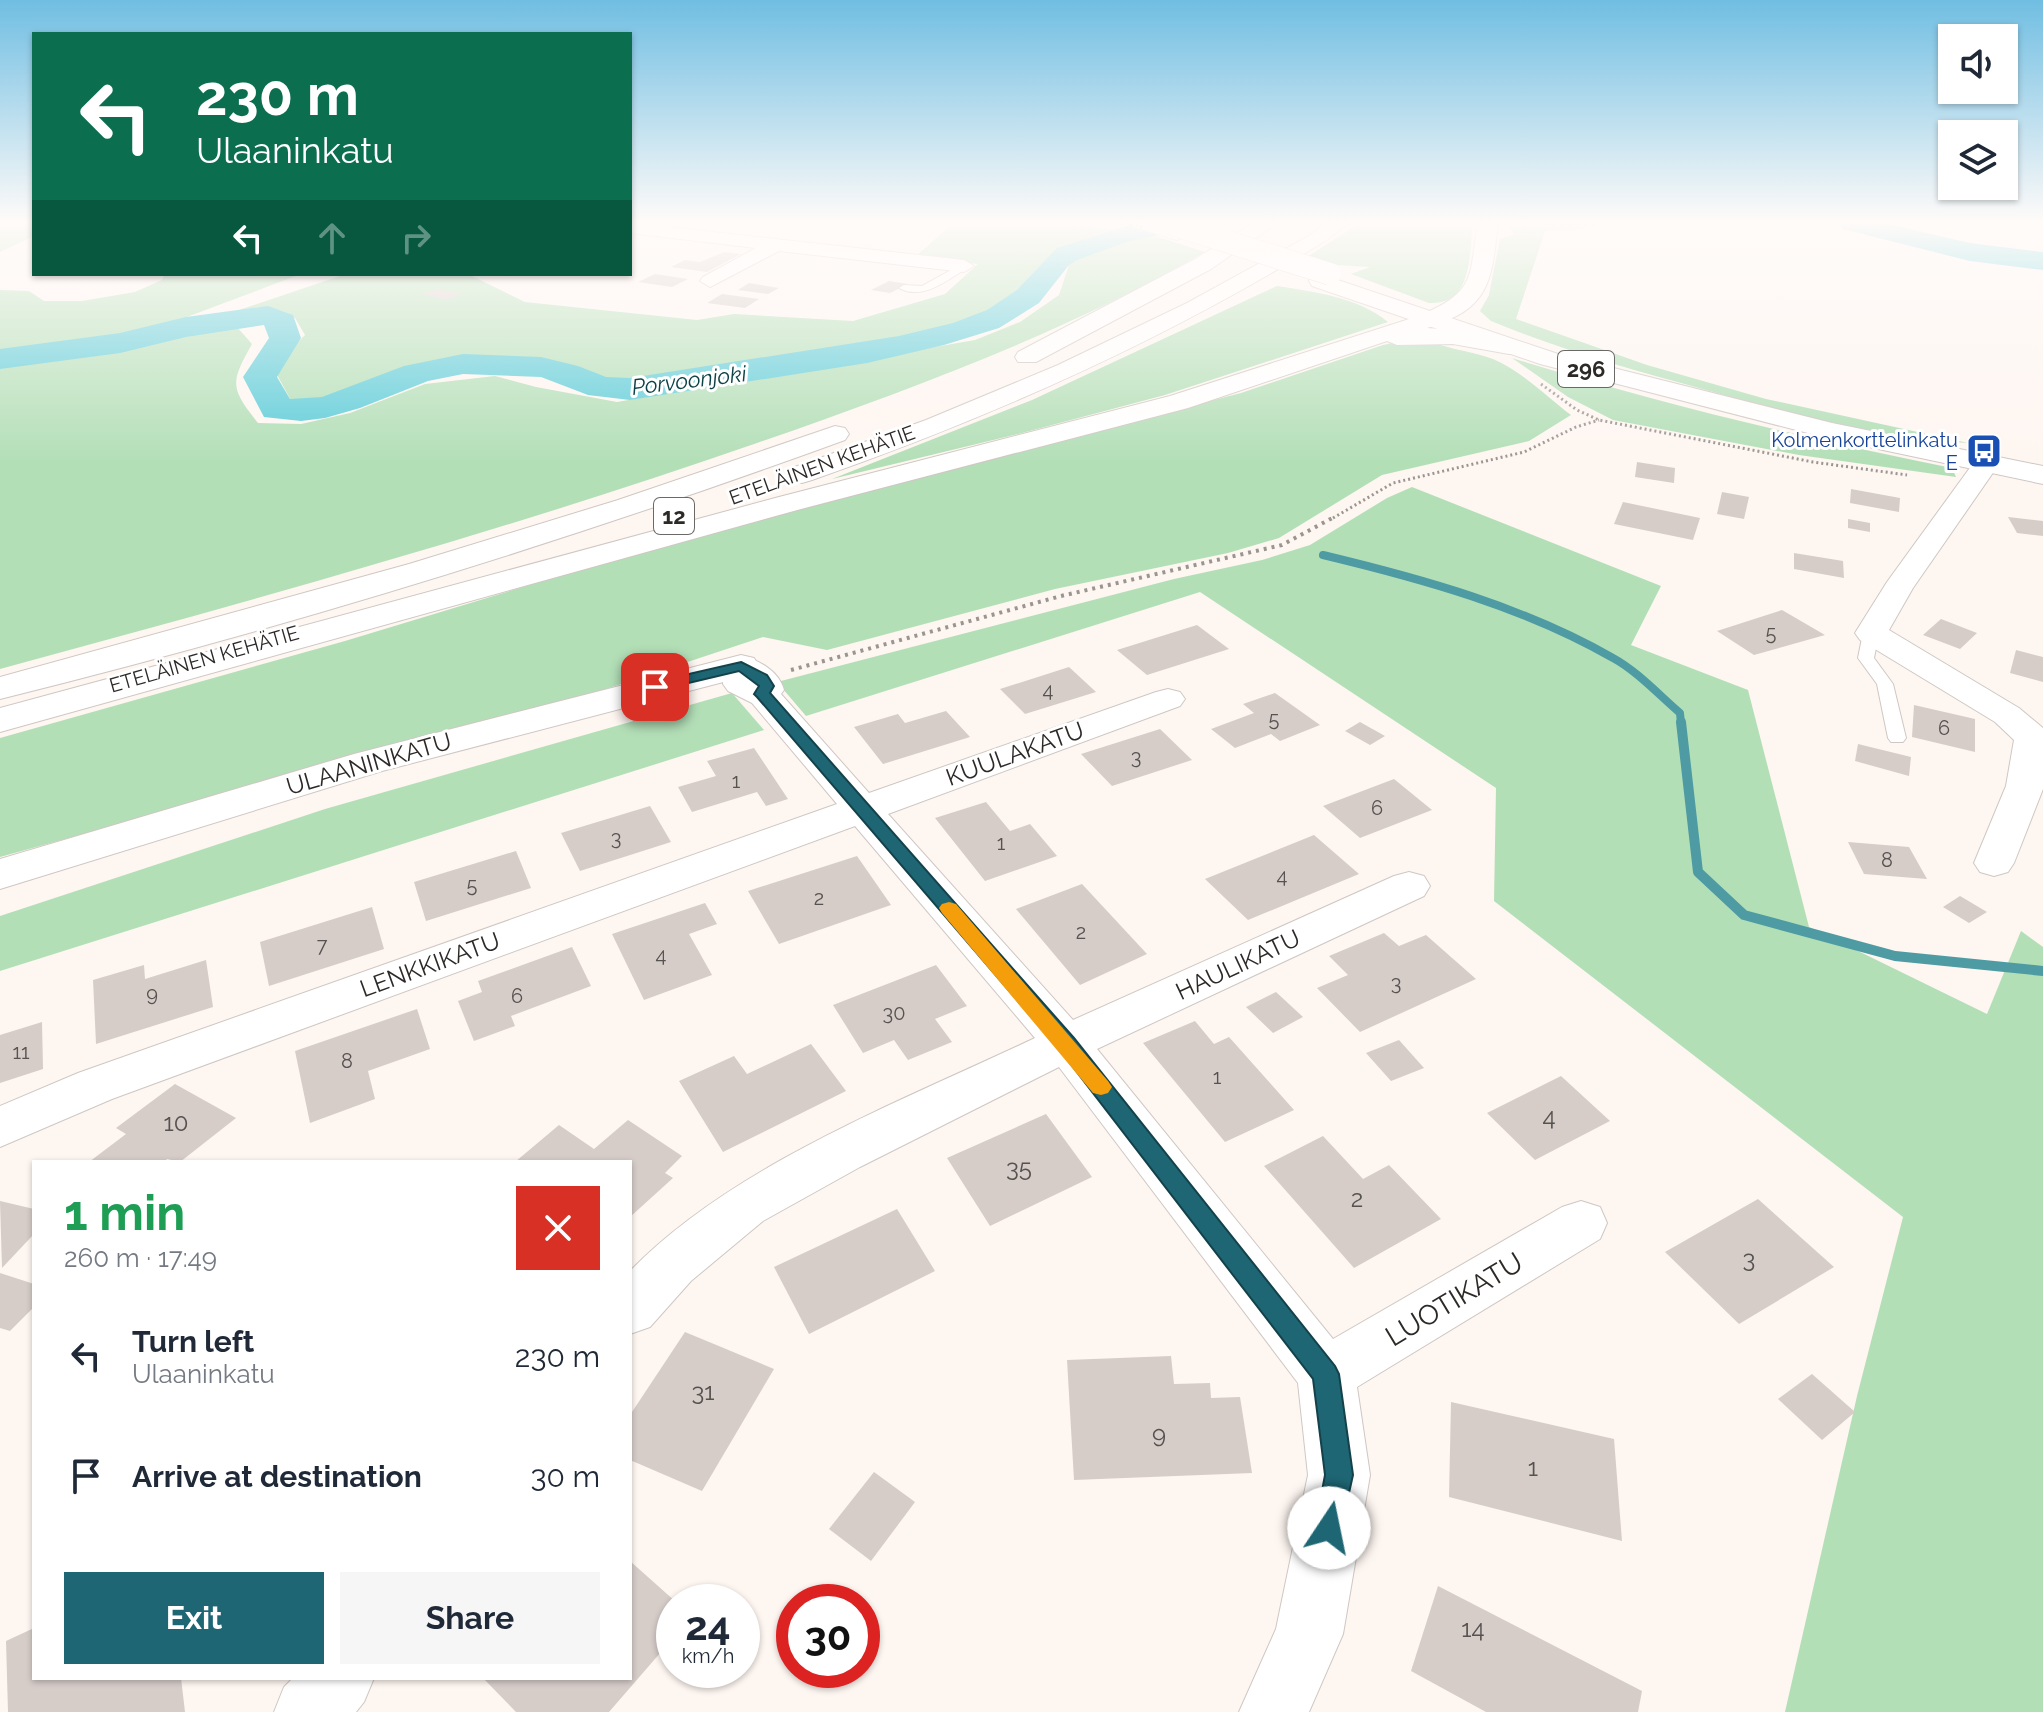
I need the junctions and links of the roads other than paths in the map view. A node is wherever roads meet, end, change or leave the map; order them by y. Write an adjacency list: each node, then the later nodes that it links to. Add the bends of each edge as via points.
1 (1143, 303): 8 (main road)
2 (1205, 303): 17 (main road, ETELÄINEN KEHÄTIE / 12, via 1016,393 816,469 486,576)
3 (1398, 303): 5 (main road, 296)
4 (1465, 303): 5 (main road)
5 (1437, 317): 6 (main road, 296); 7 (main road); 9 (main road, 296)
6 (1509, 347): 7 (main road, via 1430,334); 9 (main road, 296)
7 (1344, 348): 17 (main road, via 1179,402)
8 (999, 369)
9 (1663, 389): 11 (main road)
10 (858, 425): 15 (main road, ETELÄINEN KEHÄTIE / 12, via 476,554)
11 (1978, 474): 12 (main road); 13 (street)
12 (2043, 475)
13 (1871, 633): 18 (lane, via 1866,658 1885,684); 20 (street, via 2007,715 2032,737 2024,798)
14 (755, 679): 19 (street); 21 (main road, ULAANINKATU, via 626,693 338,772)
15 (0, 688)
16 (1168, 699): 19 (street, KUULAKATU)
17 (0, 718)
18 (1897, 738)
19 (862, 809): 23 (street); 24 (street, LENKKIKATU, via 95,1086)
20 (1994, 863)
21 (0, 874)
22 (1409, 886): 23 (street, HAULIKATU)
23 (1066, 1043): 26 (street, via 745,1206 672,1264); 27 (street)
24 (0, 1127)
25 (1581, 1223): 27 (street, LUOTIKATU)
26 (632, 1307)
27 (1326, 1374): 30 (street, via 1339,1475 1309,1634)
28 (338, 1680): 29 (street)
29 (309, 1712)
30 (1274, 1712)

